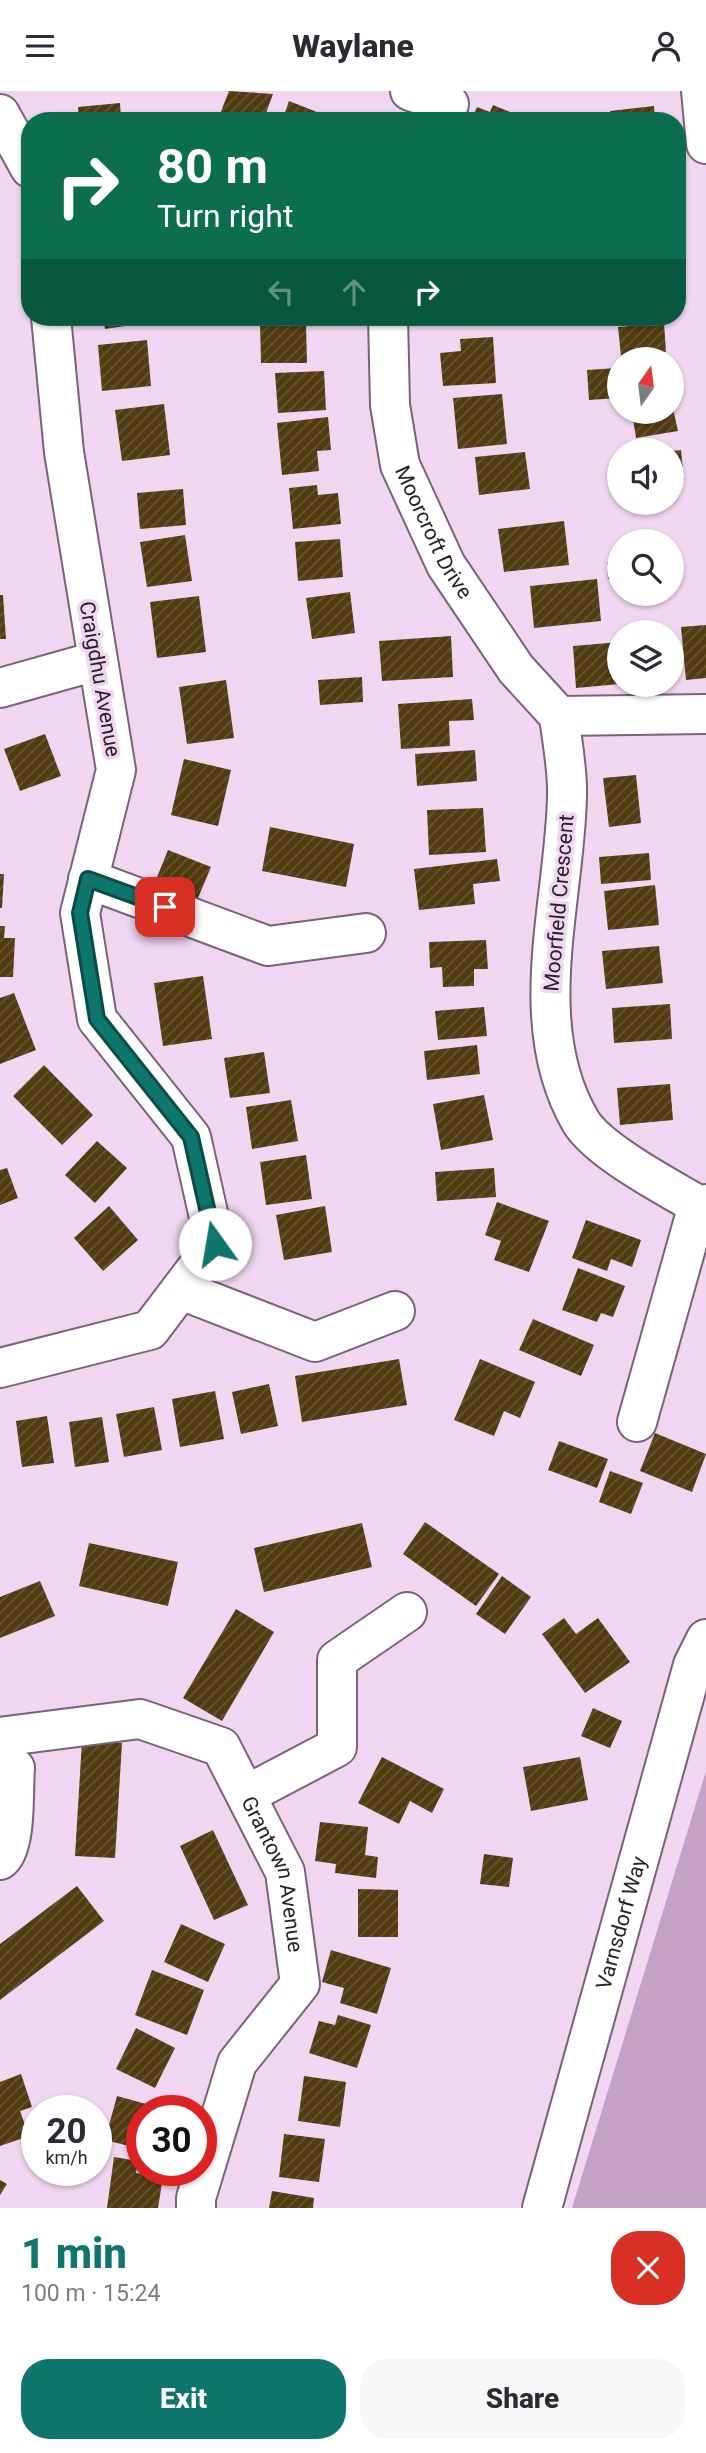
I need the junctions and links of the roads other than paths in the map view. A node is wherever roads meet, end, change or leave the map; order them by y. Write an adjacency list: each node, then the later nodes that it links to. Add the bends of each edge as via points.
1 (410, 91): 3 (street)
2 (701, 91): 5 (street)
3 (448, 105)
4 (0, 114): 6 (street)
5 (706, 144)
6 (21, 151)
7 (52, 326): 9 (street, Craigdhu Avenue, via 64,451)
8 (388, 326): 12 (street, Moorcroft Drive, via 390,405 400,465 446,565 516,669)
9 (96, 661): 10 (street); 13 (street, Craigdhu Avenue, via 116,770)
10 (0, 688)
11 (706, 714): 12 (street)
12 (559, 716): 15 (street, Moorfield Crescent, via 567,795 549,986 560,1072 582,1123 628,1164)
13 (88, 879): 14 (street, via 268,946); 16 (street, Craigdhu Avenue, via 80,913 97,1019 191,1137 215,1244)
14 (366, 933)
15 (702, 1204): 19 (street)
16 (181, 1290): 17 (street, via 315,1342); 18 (street, Craigdhu Avenue, via 150,1330)
17 (395, 1311)
18 (0, 1368)
19 (637, 1422)
20 (407, 1612): 23 (street, via 337,1660 337,1747)
21 (706, 1639): 26 (street, Varnsdorf Way, via 693,1665)
22 (7, 1752): 23 (street, Grantown Avenue, via 141,1719 221,1747); 24 (street, via 11,1841)
23 (246, 1795): 25 (street, Grantown Avenue, via 285,1872 300,1984 237,2063)
24 (0, 1860)
25 (196, 2208)
26 (542, 2208)

